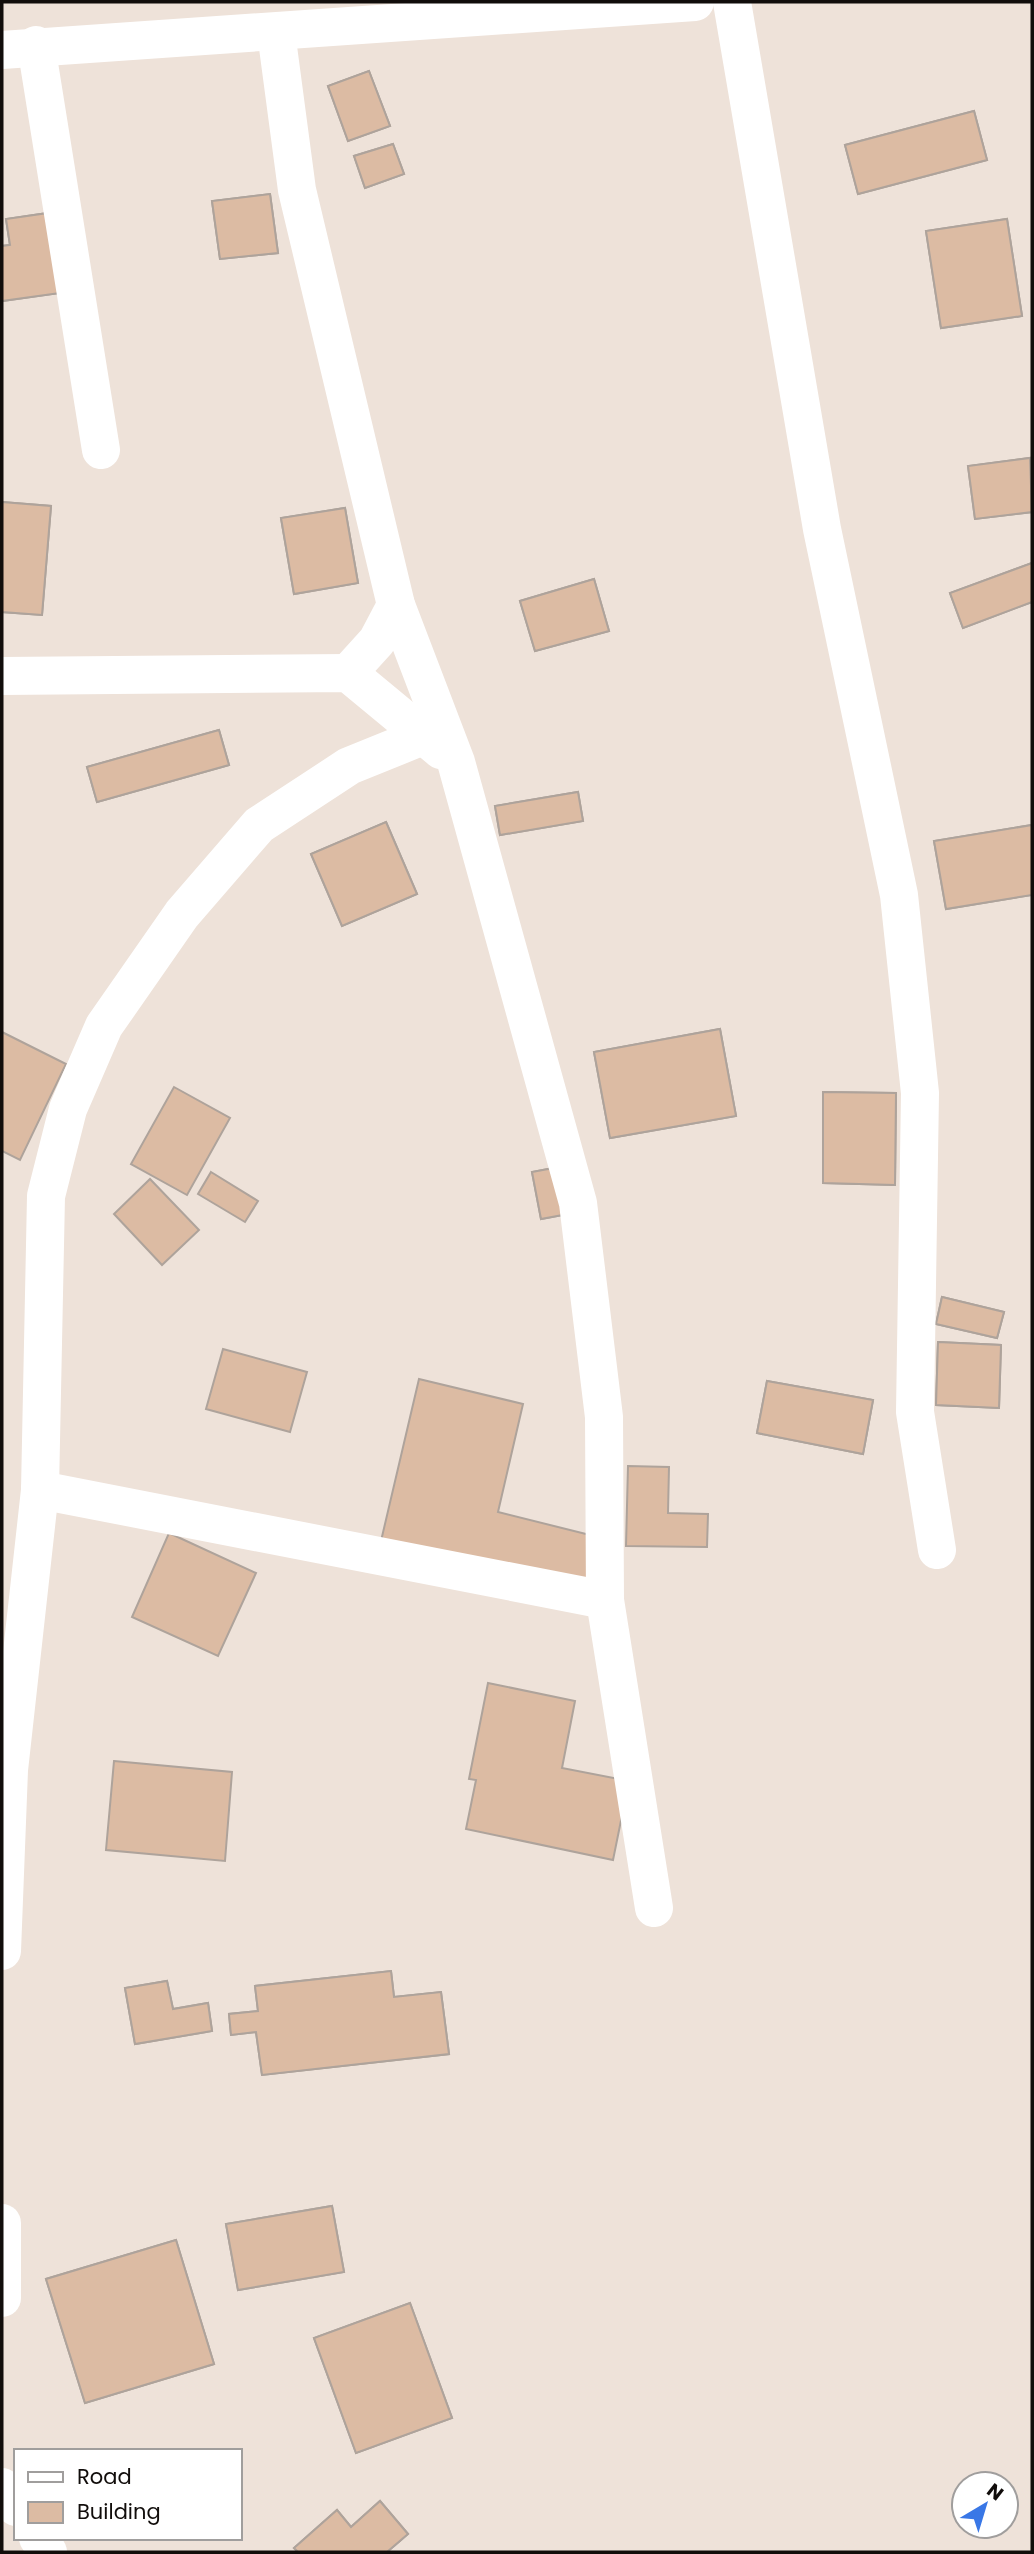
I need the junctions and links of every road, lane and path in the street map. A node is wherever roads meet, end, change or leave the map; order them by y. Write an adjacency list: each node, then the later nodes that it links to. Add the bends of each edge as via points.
1 (695, 2): 3 (street)
2 (732, 2): 13 (street, via 822,528 899,895 920,1093 915,1412)
3 (531, 7): 4 (street)
4 (276, 32): 5 (street); 7 (street, via 297,190)
5 (19, 47): 6 (street)
6 (101, 450)
7 (396, 605): 8 (street, via 377,641); 11 (street)
8 (348, 673): 9 (street); 10 (street)
9 (2, 676)
10 (423, 736): 11 (street); 12 (street, via 349,766 259,825 182,914 104,1026 68,1109 46,1196)
11 (456, 762): 14 (street, via 578,1203 604,1417)
12 (40, 1490): 14 (street); 16 (street, via 9,1770)
13 (937, 1550)
14 (605, 1601): 15 (street)
15 (654, 1908)
16 (2, 1951)
17 (2, 2223): 18 (street)
18 (2, 2298)
19 (2, 2487): 20 (street)
20 (14, 2504)

